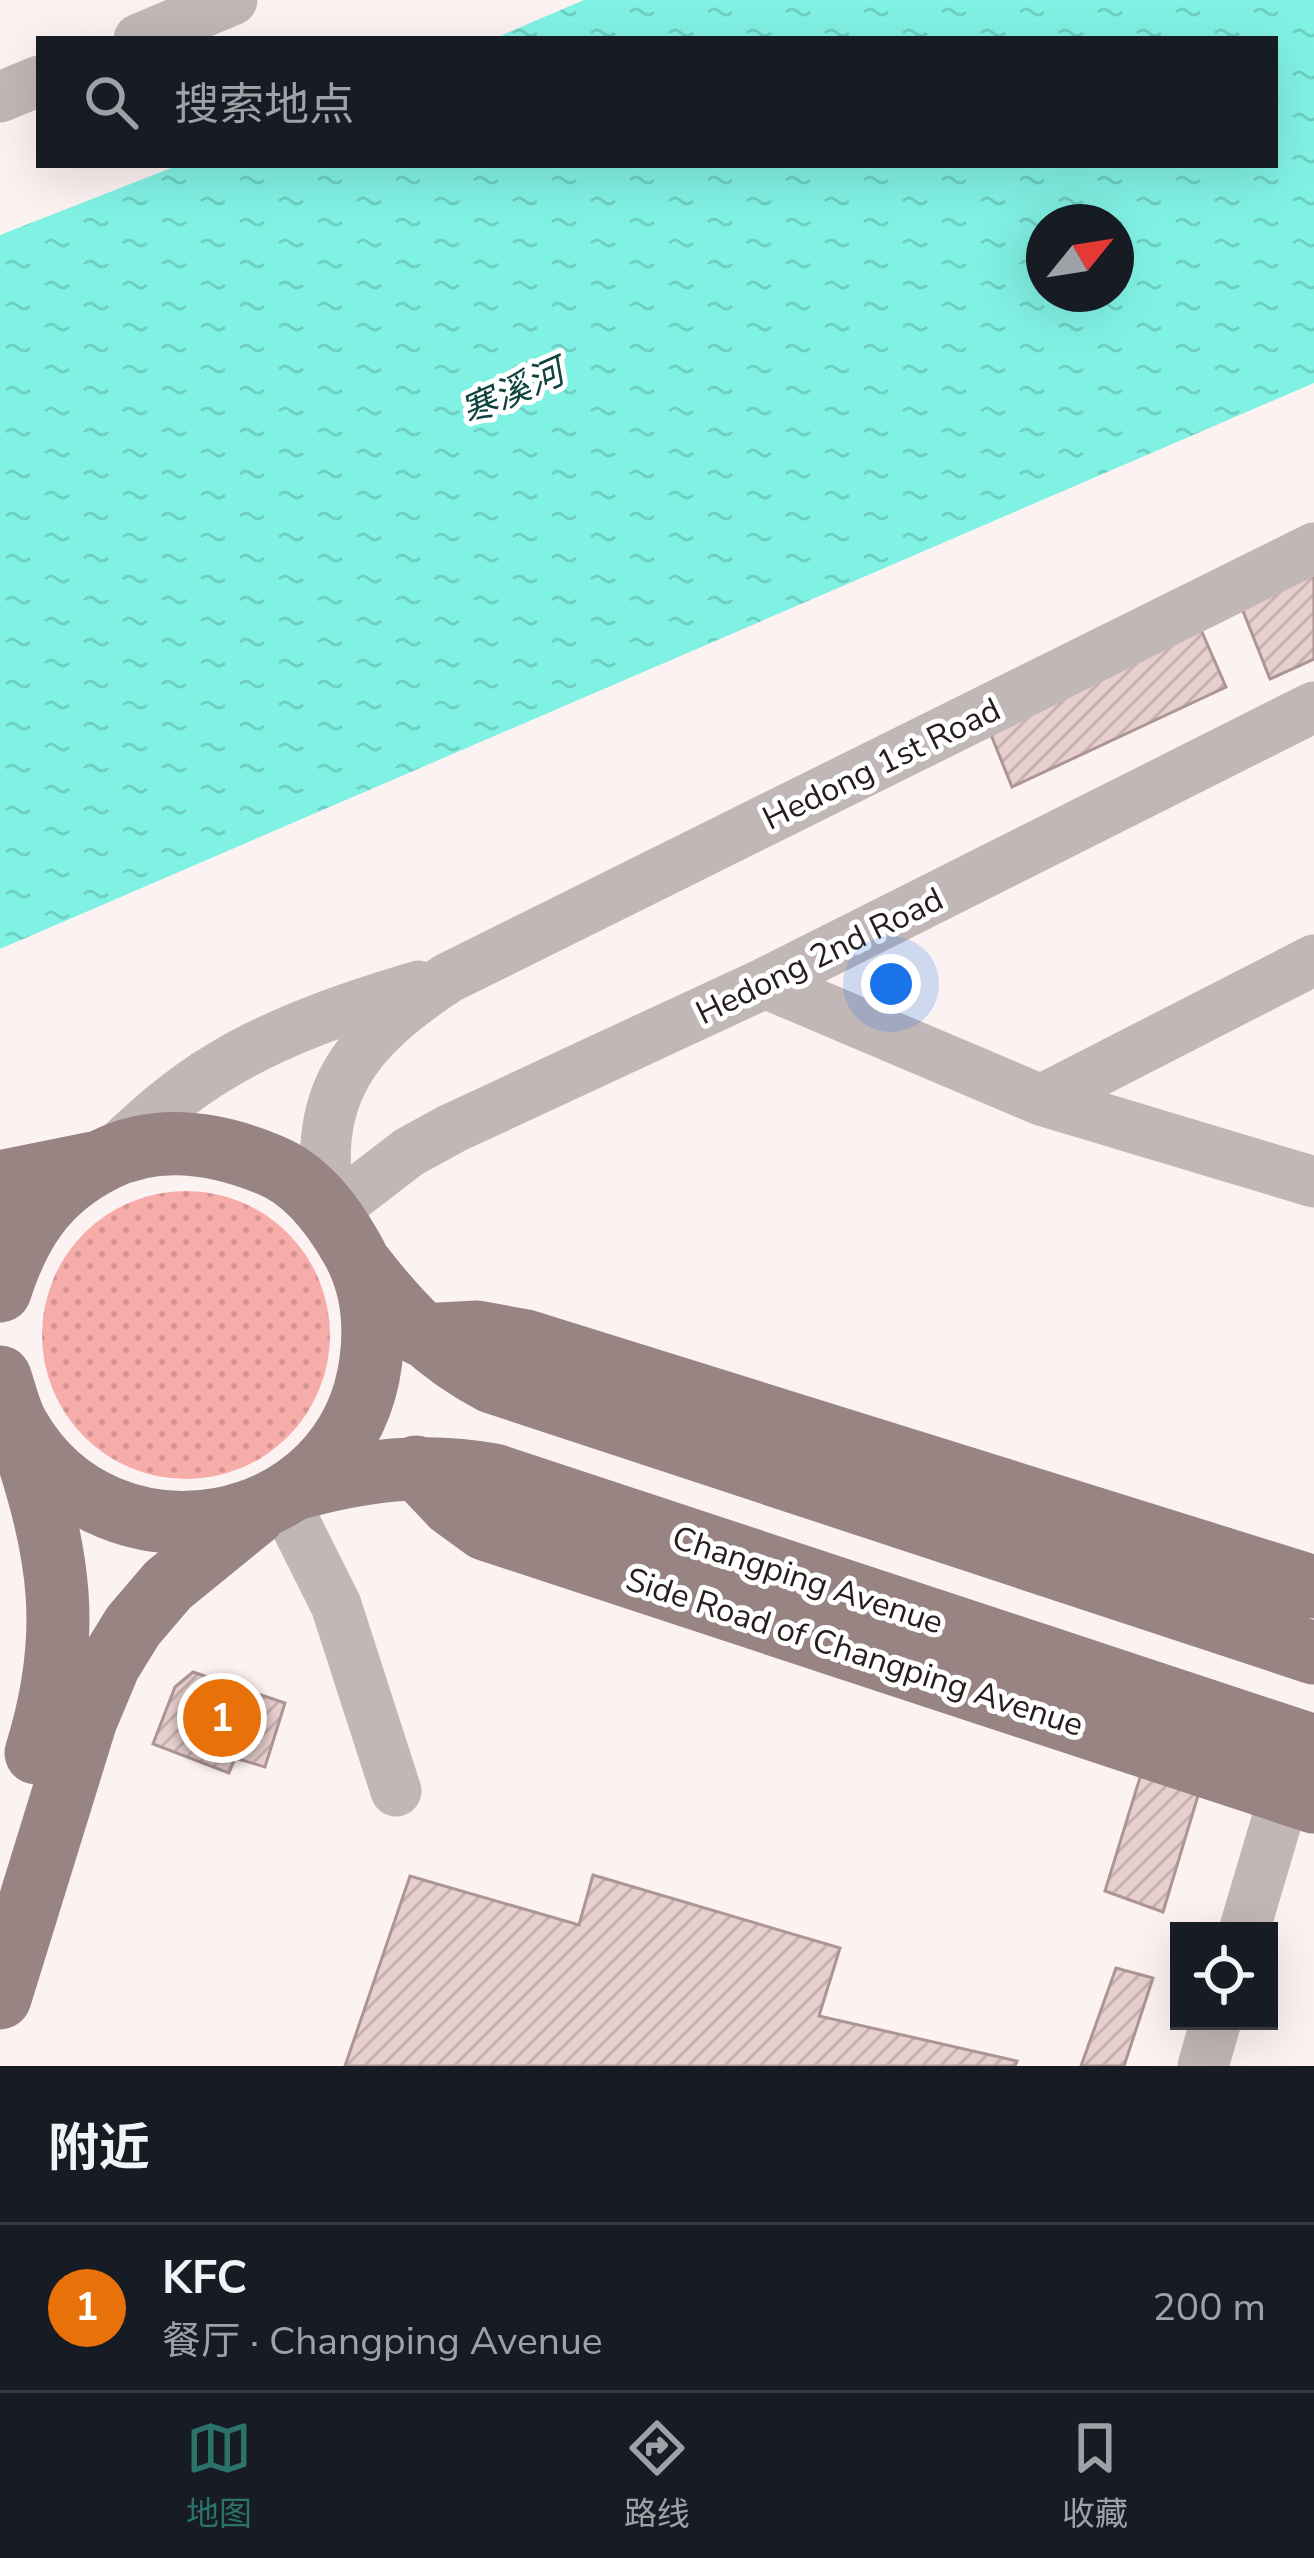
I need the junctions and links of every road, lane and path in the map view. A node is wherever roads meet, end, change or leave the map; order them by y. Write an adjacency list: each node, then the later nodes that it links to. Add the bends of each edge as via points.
1 (232, 0): 2 (street)
2 (146, 36)
3 (36, 82): 4 (street)
4 (0, 97)
5 (1314, 548): 8 (street, Hedong 1st Road)
6 (1314, 707): 9 (street, Hedong 2nd Road)
7 (1314, 960): 10 (street)
8 (448, 978): 11 (street, Hedong 1st Road, via 233,1059); 14 (street, Hedong 1st Road, via 362,1047 343,1080 322,1153)
9 (765, 983): 10 (street); 14 (street, Hedong 2nd Road, via 453,1128)
10 (1041, 1100): 13 (street)
11 (106, 1159): 12 (main road); 14 (main road, via 165,1143 227,1148 284,1171); 16 (main road, via 54,1193 16,1244)
12 (0, 1182)
13 (1314, 1182)
14 (332, 1212): 15 (main road)
15 (362, 1266): 17 (main road); 19 (main road, via 375,1327 368,1388 341,1444)
16 (0, 1291)
17 (421, 1334): 20 (main road, via 513,1337); 21 (main road, via 463,1367 516,1391)
18 (6, 1403): 19 (main road, Changping Avenue, via 59,1477 113,1511 176,1525 239,1517); 24 (main road, via 51,1542 61,1617 50,1708)
19 (281, 1498): 22 (main road, Changping Avenue, via 371,1470 494,1475); 23 (street, via 336,1604); 26 (main road, via 168,1585 110,1665)
20 (1310, 1580)
21 (1314, 1653)
22 (1304, 1780): 25 (street)
23 (396, 1791)
24 (0, 1872)
25 (1248, 1922)
26 (0, 1998)
27 (1213, 2030): 28 (street)
28 (1203, 2066)

